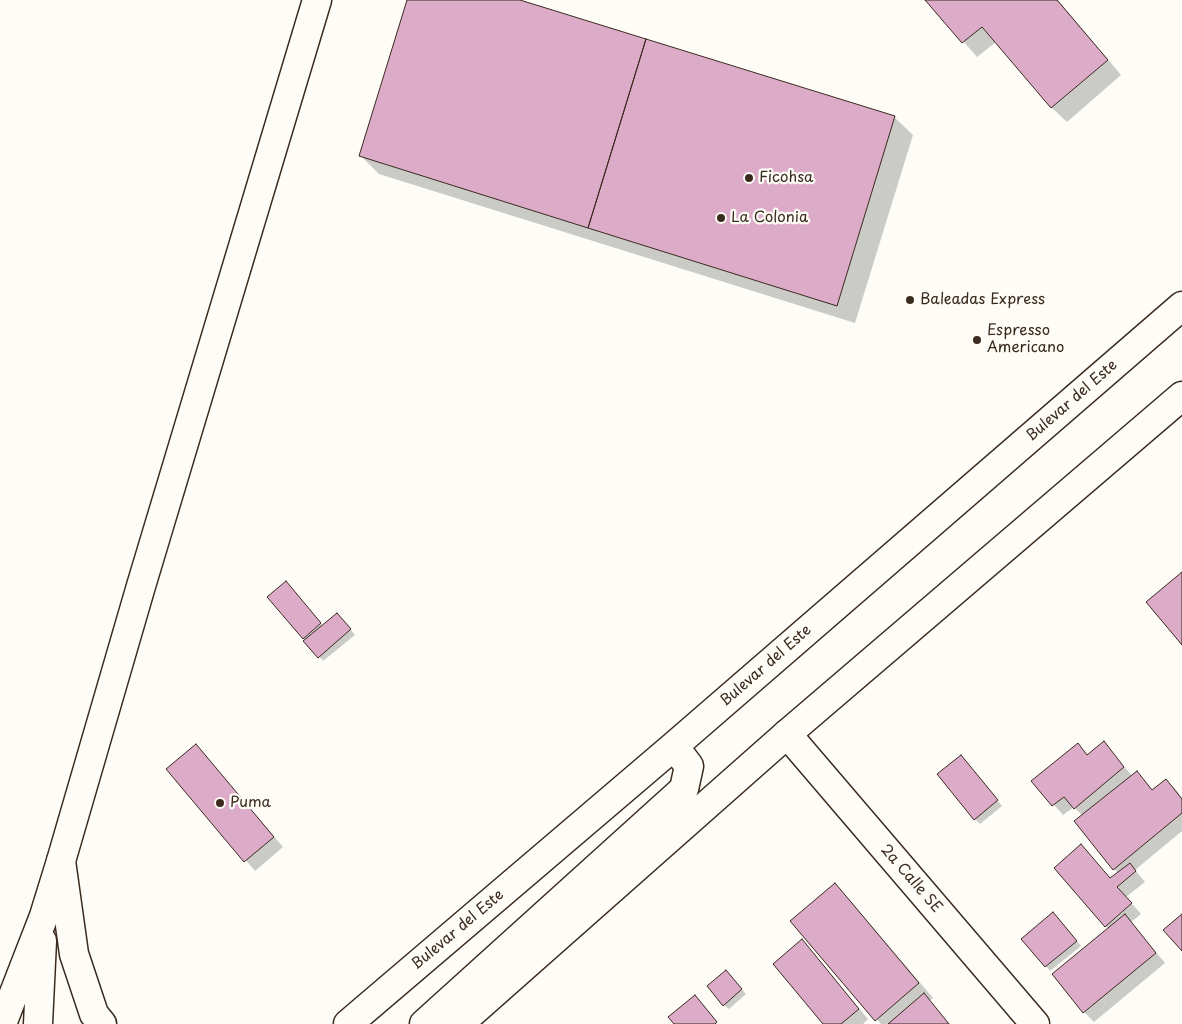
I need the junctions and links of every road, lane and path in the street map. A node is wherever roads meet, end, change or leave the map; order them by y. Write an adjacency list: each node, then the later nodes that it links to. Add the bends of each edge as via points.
1 (317, 0): 6 (main road)
2 (1182, 306): 5 (main road, Bulevar del Este)
3 (1182, 396): 4 (main road)
4 (787, 734): 13 (main road); 14 (main road, 2a Calle SE)
5 (674, 746): 11 (main road, Bulevar del Este); 12 (main road, via 689,766 684,789)
6 (61, 862): 7 (main road); 10 (main road, via 74,954 94,1014)
7 (44, 916): 8 (main road); 9 (main road)
8 (2, 1024)
9 (38, 1024)
10 (102, 1024)
11 (348, 1024)
12 (424, 1024)
13 (459, 1024)
14 (1036, 1024)

